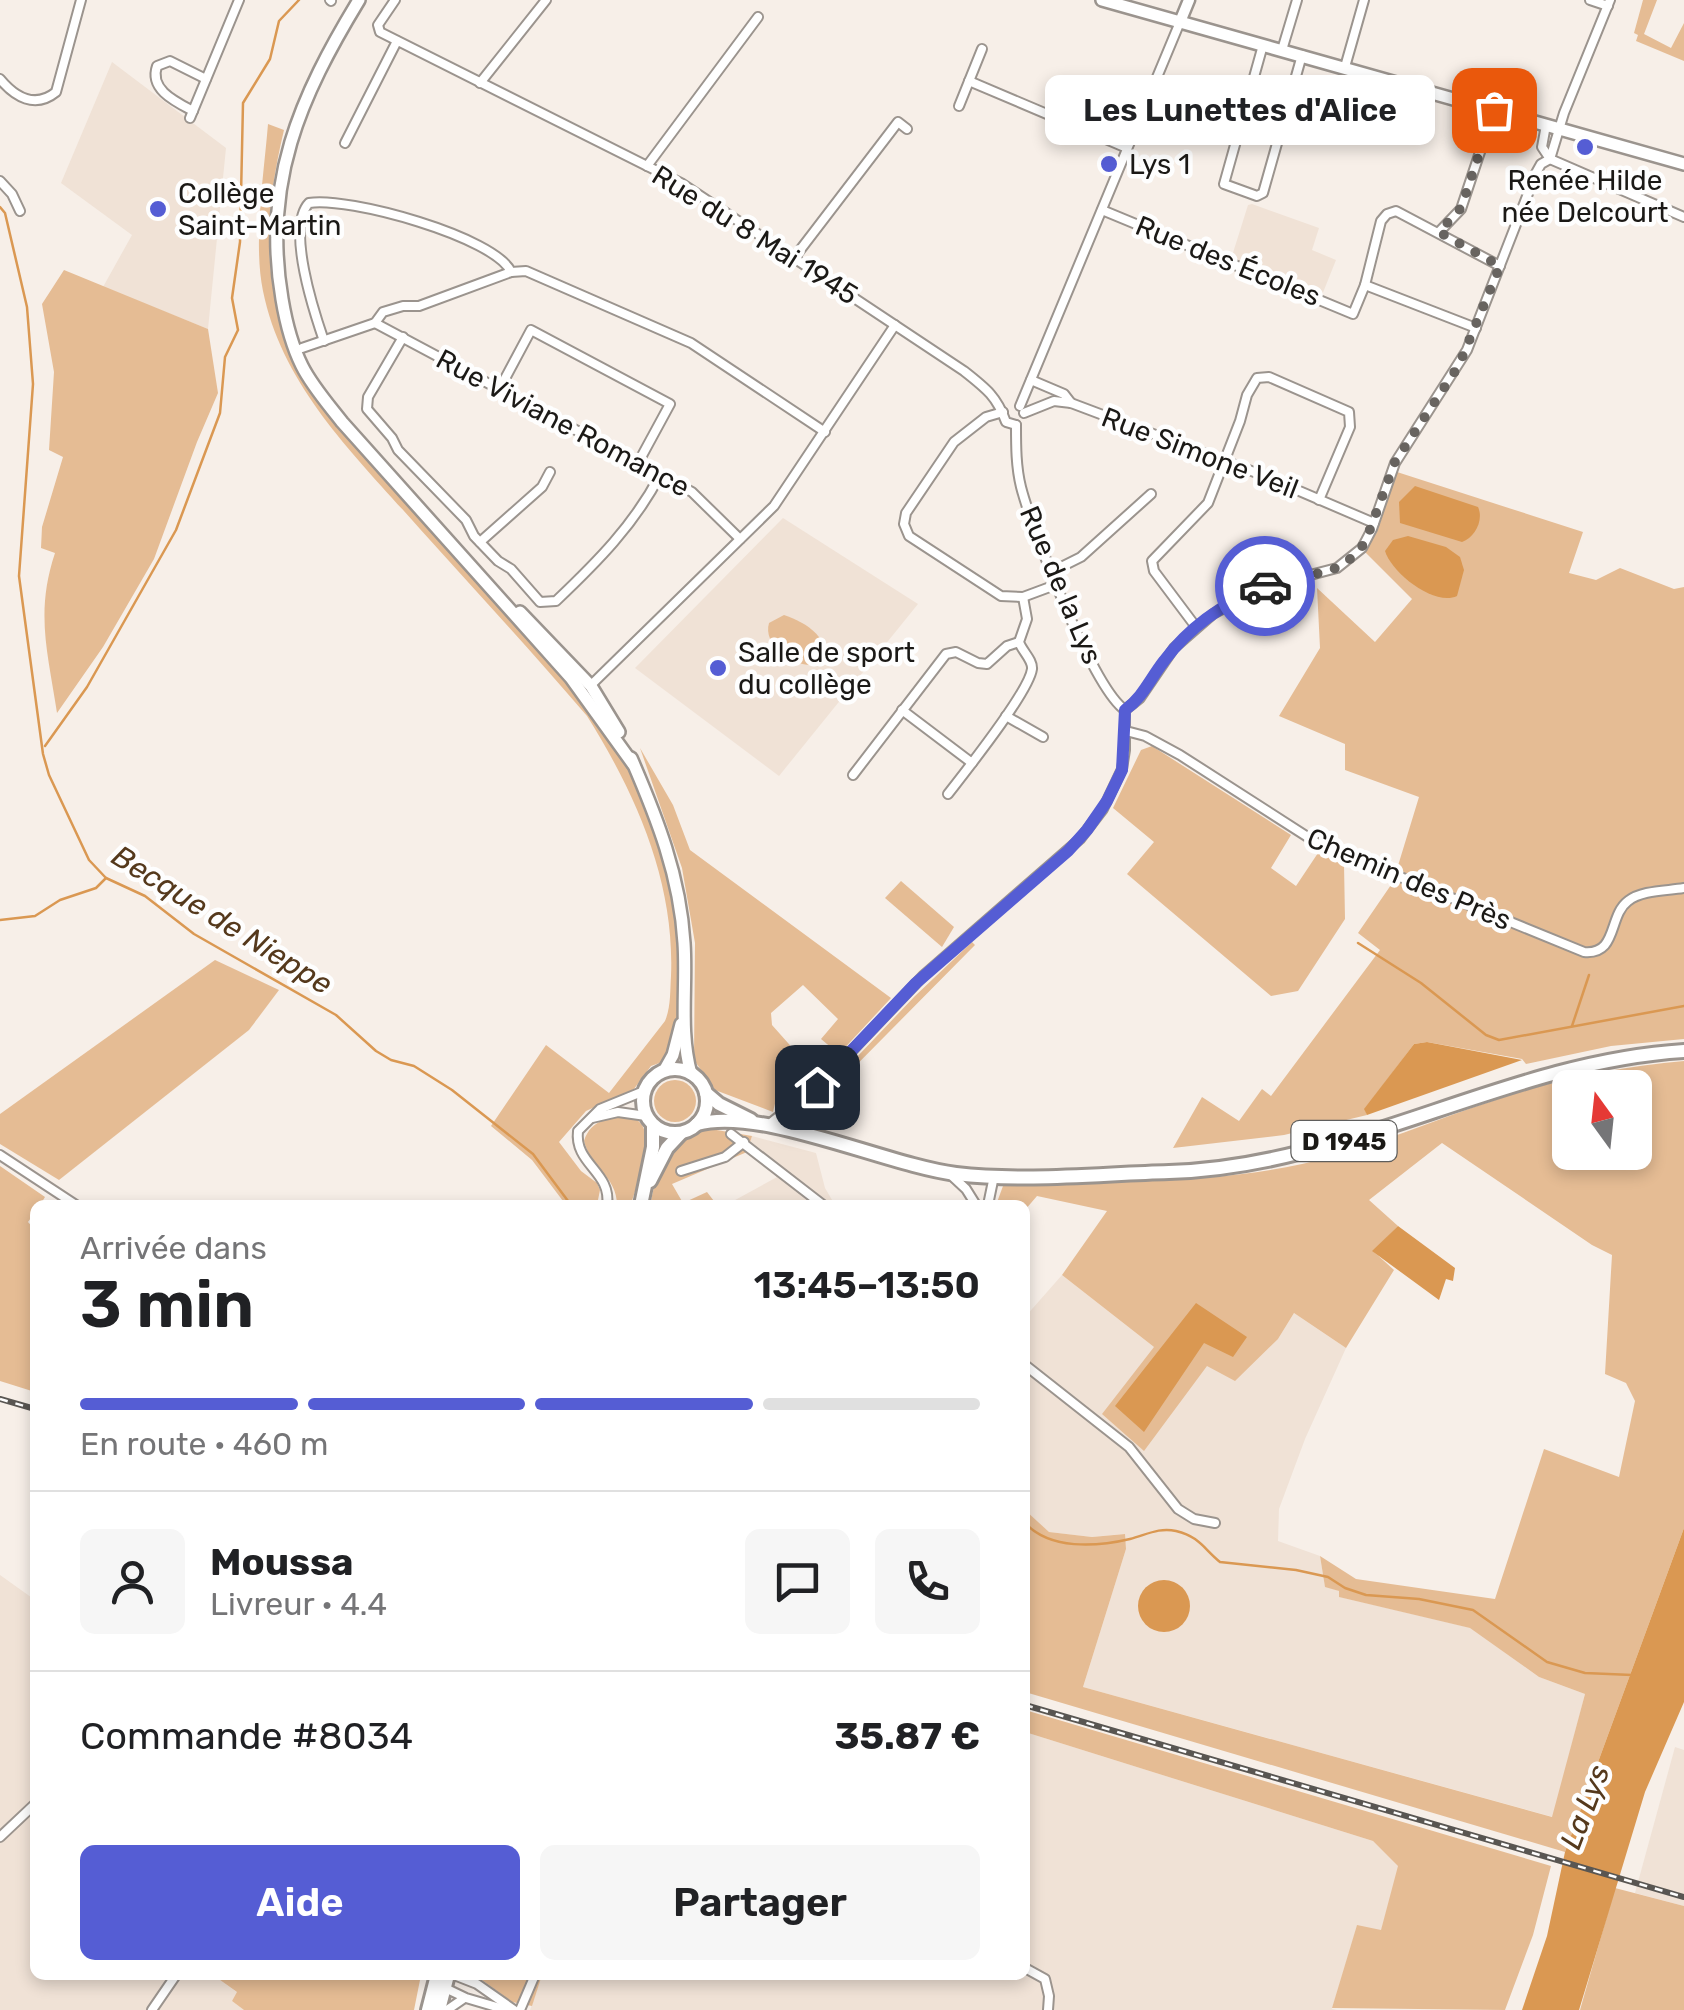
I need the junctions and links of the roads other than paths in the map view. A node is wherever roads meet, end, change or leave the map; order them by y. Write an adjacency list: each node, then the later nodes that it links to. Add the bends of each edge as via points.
1 (81, 0): 22 (street, via 56,92 29,100)
2 (239, 0): 23 (street)
3 (359, 0): 20 (main road)
4 (368, 0): 20 (main road)
5 (395, 0): 15 (street, Rue du 8 Mai 1945, via 378,25)
6 (546, 0): 25 (street)
7 (1102, 0): 14 (main road)
8 (1189, 0): 14 (street)
9 (1296, 0): 18 (street)
10 (1364, 0): 21 (street)
11 (1590, 0): 12 (street)
12 (1609, 3): 29 (street)
13 (758, 17): 35 (street)
14 (1180, 22): 16 (main road); 32 (street)
15 (397, 41): 25 (street, Rue du 8 Mai 1945); 31 (street)
16 (1262, 45): 18 (main road); 19 (street, via 1224,184 1257,196)
17 (982, 49): 24 (street)
18 (1282, 50): 19 (main road)
19 (1302, 56): 21 (main road)
20 (324, 67): 45 (main road, via 295,126 279,185 275,242)
21 (1345, 67): 27 (main road)
22 (0, 78)
23 (206, 78): 23 (street, via 170,61 154,76 191,114)
24 (969, 81): 26 (street); 32 (street)
25 (480, 82): 35 (street, Rue du 8 Mai 1945)
26 (959, 106)
27 (1494, 110): 28 (main road); 40 (street, via 1461,208)
28 (1546, 125): 29 (main road); 33 (street, via 1542,147)
29 (1559, 128): 33 (street); 34 (main road)
30 (907, 129): 41 (street, via 898,122)
31 (345, 143)
32 (1127, 148): 37 (street)
33 (1550, 159): 39 (street); 42 (street, via 1536,173)
34 (1684, 164)
35 (647, 166): 41 (street, Rue du 8 Mai 1945)
36 (0, 181): 38 (street)
37 (1102, 210): 44 (street, Rue des Écoles, via 1353,314); 52 (street)
38 (20, 212)
39 (1684, 217)
40 (1439, 232): 42 (street); 44 (street, via 1399,211 1386,214)
41 (794, 258): 47 (street, Rue du 8 Mai 1945)
42 (1500, 266): 48 (street)
43 (512, 272): 46 (street, via 383,312); 50 (street, via 499,256 414,218 309,203 302,213 302,254); 59 (street, via 536,274 682,339)
44 (1365, 285): 48 (street)
45 (282, 301): 51 (main road); 55 (main road, via 298,358)
46 (375, 323): 49 (street, Rue Viviane Romance); 50 (street)
47 (895, 325): 57 (street, Rue du 8 Mai 1945, via 964,371); 59 (street)
48 (1476, 328): 66 (street, via 1395,462)
49 (403, 337): 53 (street, Rue Viviane Romance); 68 (street, via 367,409)
50 (324, 341): 51 (street)
51 (302, 348): 55 (main road)
52 (1031, 380): 54 (street); 56 (street)
53 (500, 388): 61 (street, Rue Viviane Romance); 61 (street, via 532,330 670,404)
54 (1071, 403): 56 (street, Rue Simone Veil); 60 (street, Rue Simone Veil)
55 (328, 404): 74 (main road)
56 (1022, 409): 57 (street, via 1011,404); 58 (street)
57 (1004, 411): 58 (street, via 1006,422); 71 (street, via 957,438 904,524 909,536 988,590)
58 (1016, 425): 69 (street, Rue de la Lys, via 1022,488)
59 (825, 432): 67 (street, via 783,495)
60 (1224, 461): 65 (street, Rue Simone Veil); 65 (street, via 1254,379 1267,376 1312,393 1345,408 1351,418); 72 (street, via 1205,508 1152,561)
61 (638, 463): 63 (street, Rue Viviane Romance)
62 (550, 472): 68 (street)
63 (660, 475): 67 (street, Rue Viviane Romance, via 698,496); 68 (street, via 626,530 554,602 540,602)
64 (1151, 494): 69 (street, via 1082,557)
65 (1319, 500): 66 (street, Rue Simone Veil)
66 (1374, 524): 72 (street, via 1342,565 1257,590)
67 (740, 539): 74 (street)
68 (480, 542)
69 (1053, 571): 70 (street, Rue de la Lys)
70 (1058, 584): 71 (street); 76 (street, Rue de la Lys, via 1105,689)
71 (1023, 597): 73 (street, via 1027,619)
72 (1196, 627): 76 (street)
73 (1019, 642): 75 (street, via 987,664 946,654); 77 (street, via 1032,670)
74 (587, 689): 84 (main road, via 634,764 664,835 684,944)
75 (902, 710): 80 (street); 81 (street)
76 (1125, 710): 78 (street)
77 (1006, 716): 79 (street); 80 (street)
78 (1126, 732): 83 (street, Chemin des Près, via 1180,755 1318,844 1584,952 1606,946 1629,900); 93 (street, via 1119,776 1075,844 924,975 817,1087)
79 (1043, 738)
80 (972, 763): 82 (street)
81 (853, 775)
82 (948, 794)
83 (1684, 888)
84 (684, 1015): 86 (main road); 87 (main road)
85 (1684, 1051): 100 (main road, D 1945, via 1551,1072 1262,1163 1186,1172)
86 (664, 1071): 87 (main road); 88 (main road)
87 (691, 1074): 89 (main road)
88 (644, 1091): 90 (main road); 91 (street)
89 (706, 1093): 92 (main road); 93 (main road, D 1945)
90 (650, 1121): 91 (street, via 610,1113); 94 (main road); 103 (main road, via 654,1147)
91 (584, 1122): 102 (street, via 579,1151 605,1182)
92 (697, 1124): 93 (main road, D 1945); 94 (main road)
93 (768, 1126): 99 (main road, D 1945)
94 (681, 1133): 104 (main road)
95 (732, 1134): 96 (street)
96 (744, 1142): 98 (street, via 725,1157); 105 (street)
97 (0, 1155): 101 (street)
98 (682, 1170)
99 (948, 1172): 100 (main road, D 1945); 106 (street)
100 (994, 1176): 107 (street)
101 (68, 1200)
102 (607, 1200)
103 (642, 1200)
104 (643, 1200)
105 (817, 1200)
106 (973, 1200)
107 (989, 1200)
108 (1030, 1368): 109 (street, via 1129,1446 1178,1510)
109 (1215, 1522)
110 (30, 1809): 111 (street)
111 (0, 1836)
112 (1030, 1971): 125 (street, via 1044,1980)
113 (173, 1980): 120 (street)
114 (443, 1980): 121 (main road)
115 (444, 1980): 122 (main road)
116 (445, 1980): 119 (street)
117 (451, 1980): 124 (street, via 478,1984)
118 (533, 1980): 124 (street)
119 (466, 1998): 123 (street); 124 (street)
120 (152, 2010)
121 (428, 2010)
122 (439, 2010)
123 (447, 2010)
124 (514, 2010)
125 (1048, 2010)

